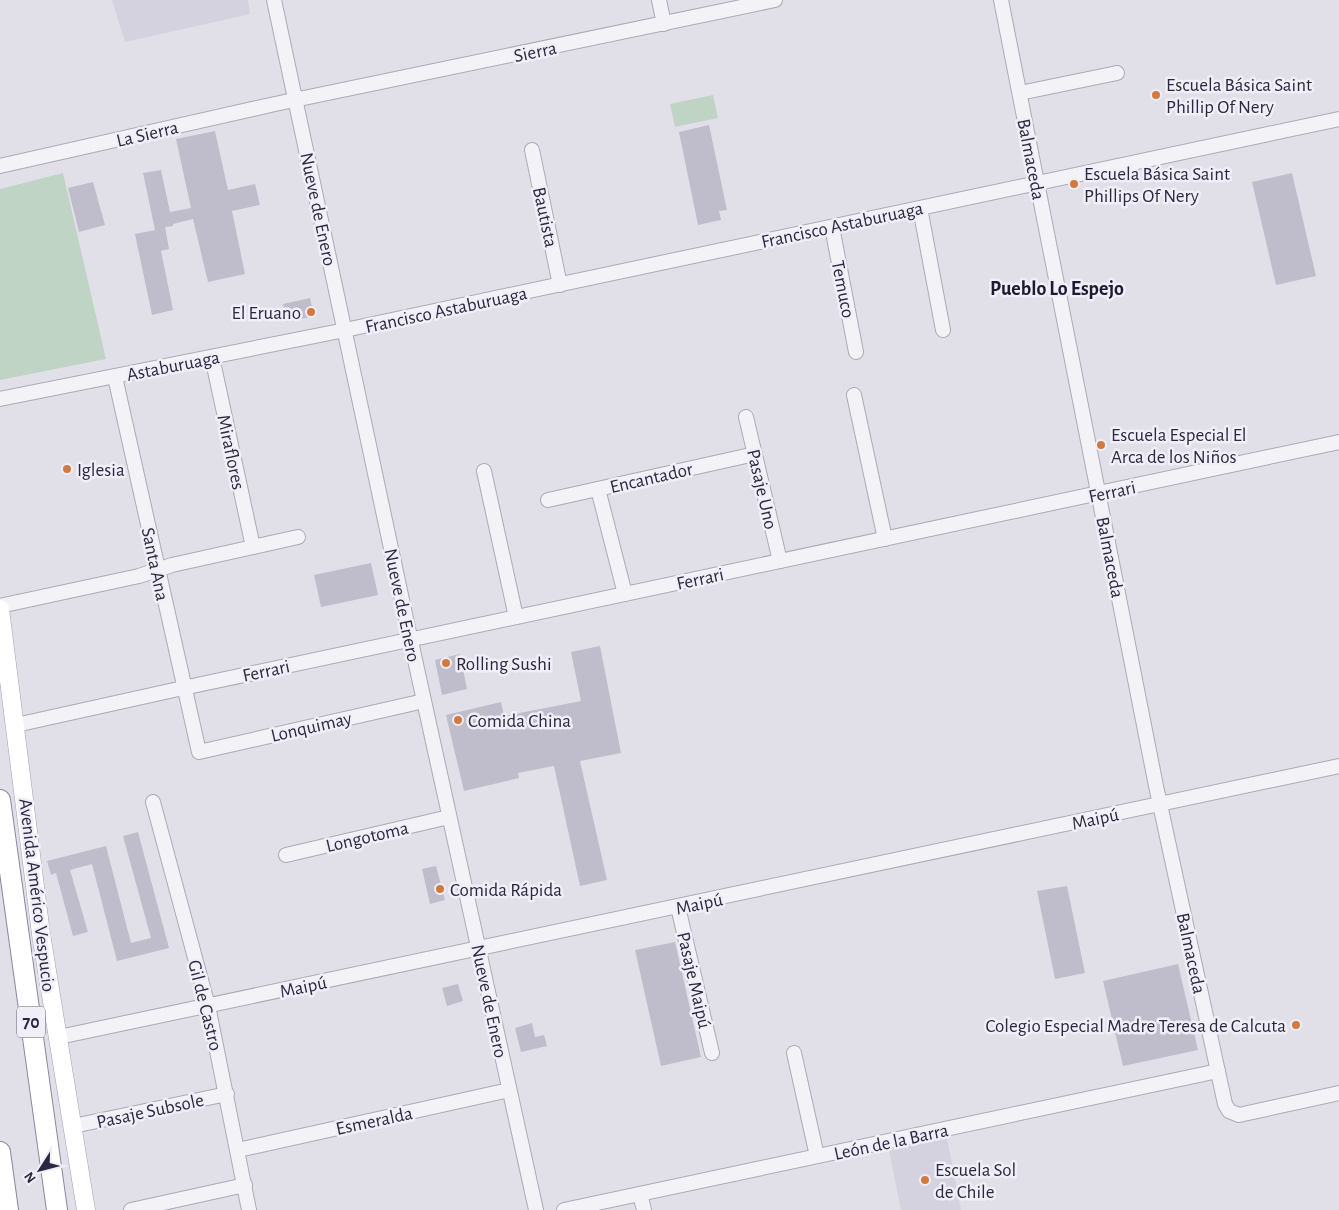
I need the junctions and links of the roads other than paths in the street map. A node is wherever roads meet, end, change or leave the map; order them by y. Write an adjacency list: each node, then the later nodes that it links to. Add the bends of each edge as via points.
1 (274, 0): 8 (street, Nueve de Enero)
2 (659, 0): 5 (street)
3 (775, 0): 5 (street, Sierra)
4 (1002, 0): 7 (street, Balmaceda)
5 (664, 24): 8 (street, Sierra)
6 (1117, 73): 7 (street)
7 (1020, 93): 12 (street, Balmaceda)
8 (295, 100): 11 (street, La Sierra); 16 (street, Nueve de Enero)
9 (1339, 119): 12 (street, Francisco Astaburuaga)
10 (532, 150): 15 (street, Bautista)
11 (0, 166)
12 (1037, 183): 13 (street, Francisco Astaburuaga); 28 (street, Balmaceda)
13 (920, 208): 14 (street, Francisco Astaburuaga); 17 (street)
14 (832, 227): 15 (street, Francisco Astaburuaga); 18 (street, Temuco)
15 (560, 284): 16 (street, Francisco Astaburuaga)
16 (345, 330): 19 (street, Astaburuaga); 38 (street, Nueve de Enero)
17 (943, 330)
18 (856, 352)
19 (212, 357): 20 (street, Astaburuaga); 32 (street, Miraflores)
20 (115, 376): 22 (street, Astaburuaga); 34 (street, Santa Ana)
21 (854, 395): 31 (street)
22 (0, 399)
23 (746, 417): 25 (street, Pasaje Uno)
24 (1339, 442): 28 (street, Ferrari)
25 (755, 454): 27 (street, Encantador); 33 (street, Pasaje Uno)
26 (484, 471): 37 (street)
27 (598, 489): 29 (street, Encantador); 35 (street)
28 (1098, 494): 31 (street, Ferrari); 46 (street, Balmaceda)
29 (548, 500)
30 (298, 537): 32 (street)
31 (885, 539): 33 (street, Ferrari)
32 (253, 547): 34 (street)
33 (780, 561): 35 (street, Ferrari)
34 (157, 570): 36 (street); 39 (street, Santa Ana)
35 (625, 594): 37 (street, Ferrari)
36 (0, 607): 41 (main road, Avenida Américo Vespucio)
37 (516, 617): 38 (street, Ferrari)
38 (410, 639): 39 (street, Ferrari); 40 (street, Nueve de Enero)
39 (183, 688): 41 (street, Ferrari); 42 (street, Santa Ana)
40 (424, 701): 42 (street, Lonquimay); 47 (street, Nueve de Enero)
41 (16, 725): 52 (main road, Avenida Américo Vespucio, via 41,934)
42 (199, 752)
43 (1339, 766): 46 (street, Maipú)
44 (0, 800): 66 (highway, 70)
45 (153, 802): 51 (street, Gil de Castro)
46 (1160, 804): 49 (street, Maipú); 55 (street, Balmaceda)
47 (449, 817): 48 (street, Longotoma); 50 (street, Nueve de Enero)
48 (286, 855)
49 (678, 907): 50 (street, Maipú); 53 (street, Pasaje Maipú)
50 (479, 949): 51 (street, Maipú); 56 (street, Nueve de Enero)
51 (208, 1006): 52 (street, Maipú); 58 (street, Gil de Castro)
52 (59, 1037): 59 (main road, Avenida Américo Vespucio)
53 (712, 1053)
54 (794, 1053): 62 (street)
55 (1218, 1071): 57 (street, Balmaceda, via 1229,1111 1243,1114); 62 (street, León de la Barra)
56 (510, 1090): 60 (street, Esmeralda); 70 (street, Nueve de Enero)
57 (1339, 1093)
58 (227, 1094): 59 (street, Pasaje Subsole); 60 (street, Gil de Castro)
59 (73, 1126): 67 (main road, Avenida Américo Vespucio)
60 (238, 1150): 63 (street, Gil de Castro)
61 (0, 1152): 65 (highway)
62 (817, 1156): 64 (street, León de la Barra)
63 (245, 1185): 68 (street); 69 (street, Gil de Castro)
64 (640, 1194): 71 (street, León de la Barra); 72 (street)
65 (8, 1210)
66 (57, 1210)
67 (86, 1210)
68 (131, 1210)
69 (249, 1210)
70 (536, 1210)
71 (564, 1210)
72 (644, 1210)

